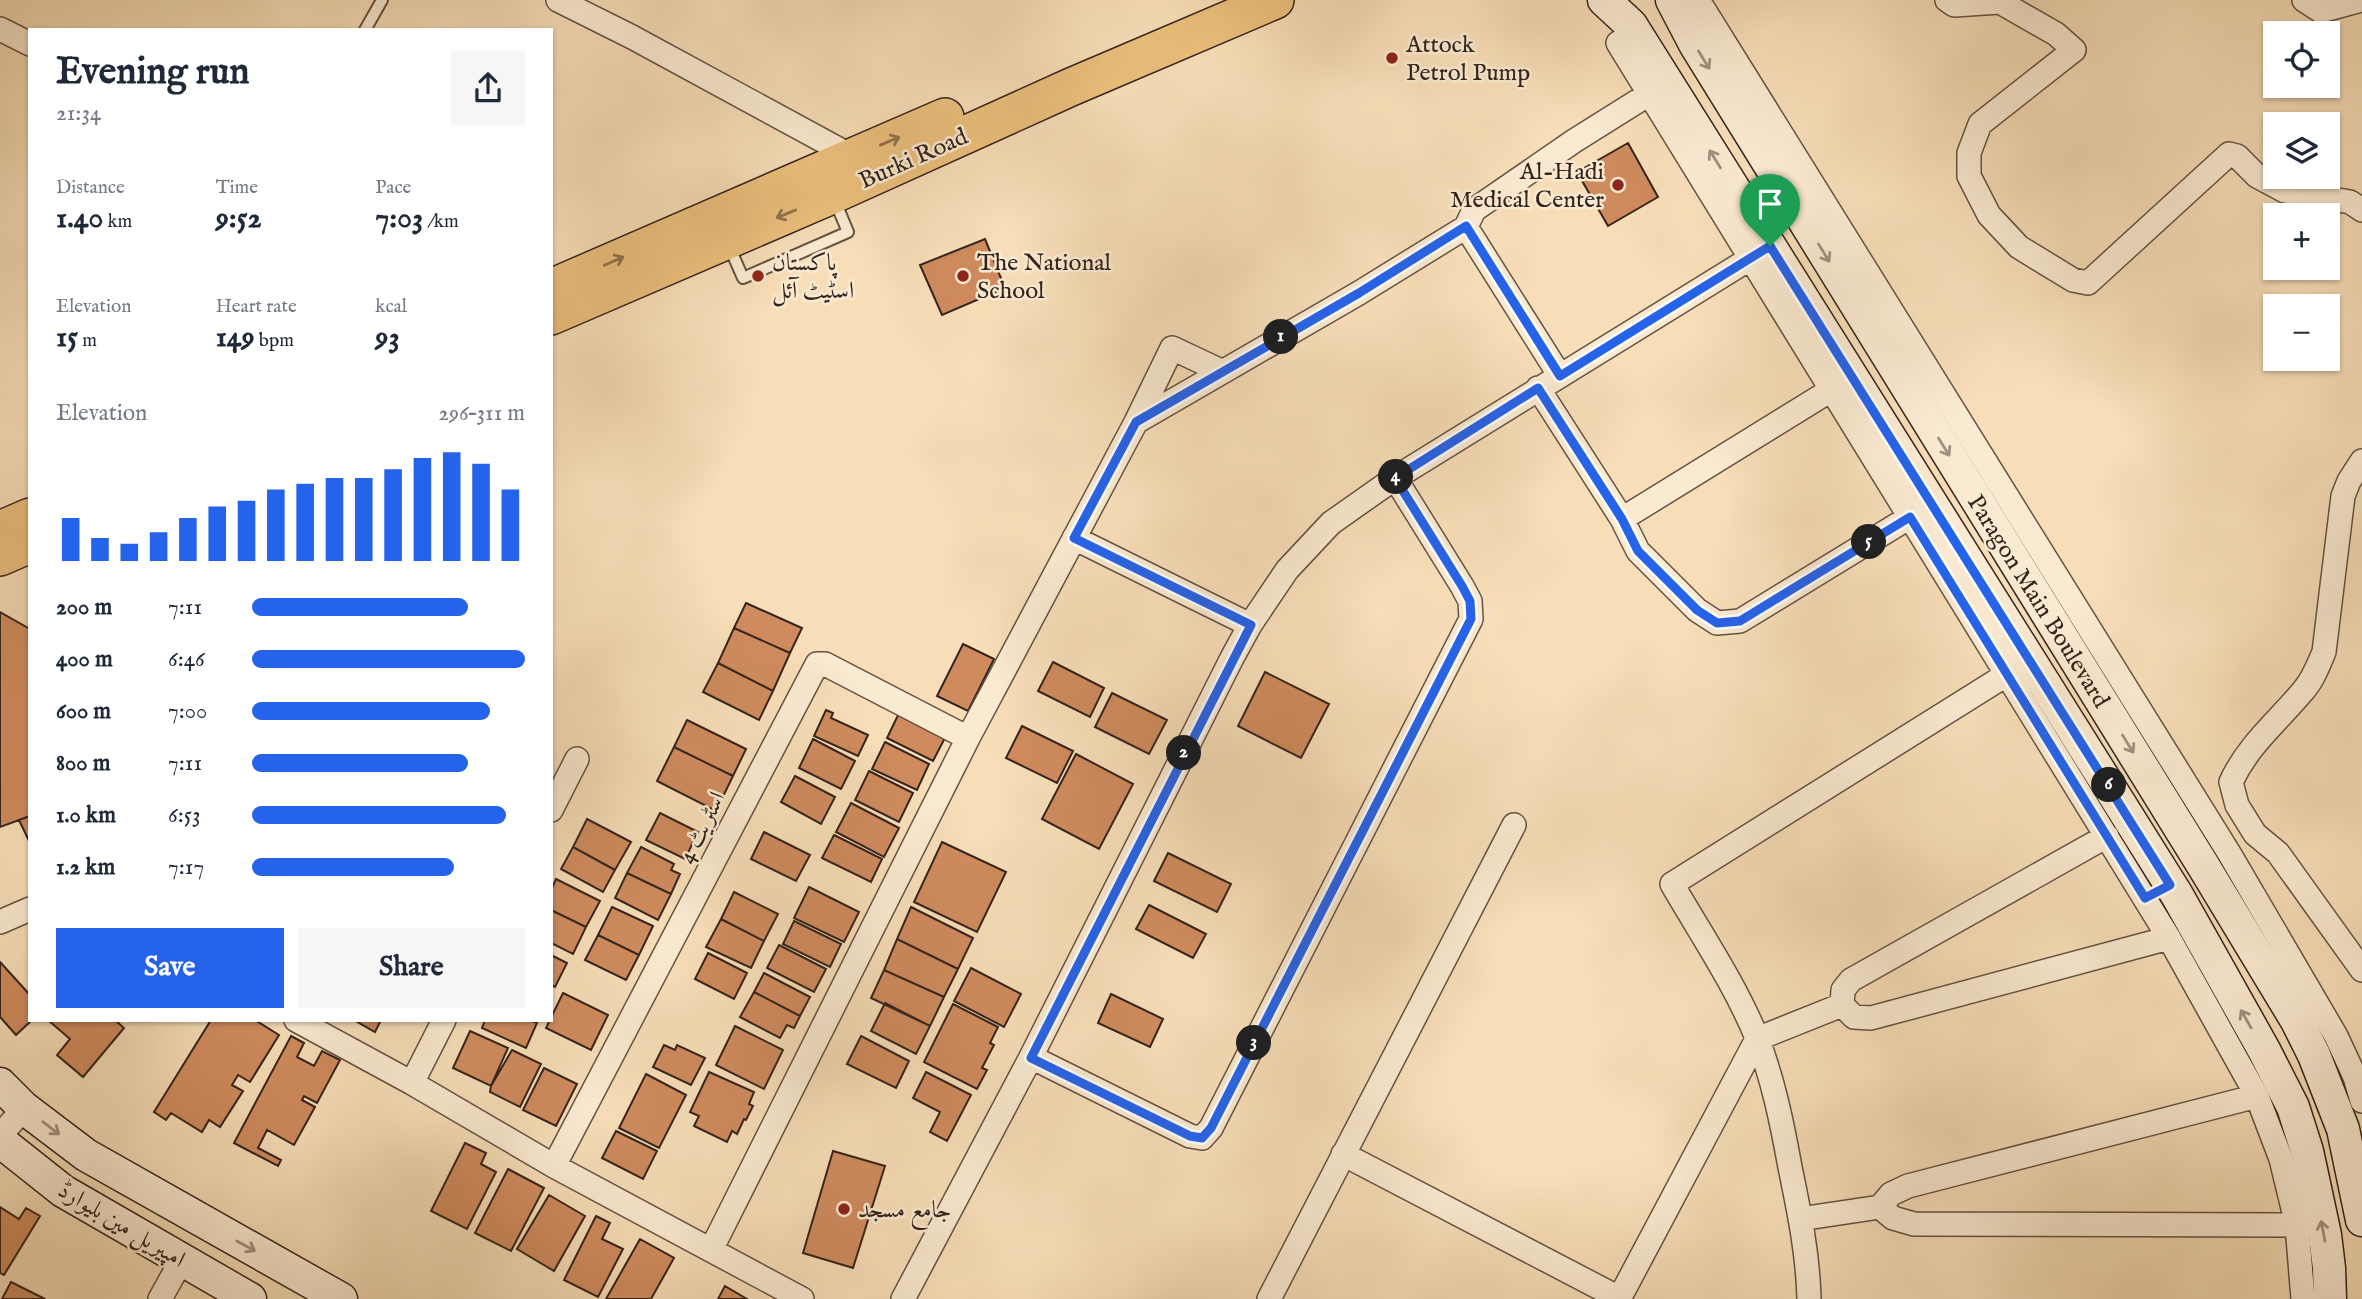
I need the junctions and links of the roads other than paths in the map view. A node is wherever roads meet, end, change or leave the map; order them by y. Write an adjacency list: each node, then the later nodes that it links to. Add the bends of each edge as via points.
1 (382, 0): 10 (lane)
2 (558, 0): 15 (street)
3 (1216, 0): 15 (main road, Burki Road, one-way to 3)
4 (1275, 0): 20 (main road, Burki Road)
5 (1604, 0): 12 (street)
6 (1947, 0): 16 (street, via 1954,5 2000,2 2056,34 2074,50 1980,124 1969,153 1969,176 1989,215 2019,247 2073,280 2088,283 2230,154 2285,191 2350,202)
7 (2304, 0): 8 (street, via 2321,11)
8 (2361, 0)
9 (1676, 8): 43 (street, Paragon Main Boulevard, via 1695,44 1779,155)
10 (366, 28)
11 (0, 30): 13 (street)
12 (1636, 33): 14 (street, via 1618,43); 18 (street, one-way to 12)
13 (28, 43)
14 (1650, 94): 17 (street, via 1474,210); 18 (street)
15 (853, 156): 19 (main road, Burki Road, one-way to 15)
16 (2362, 209)
17 (1466, 226): 21 (street); 22 (street)
18 (1760, 252): 22 (street); 23 (street)
19 (553, 287)
20 (553, 315)
21 (1221, 371): 25 (street); 25 (street, via 1172,348)
22 (1560, 376): 24 (street)
23 (1842, 383): 28 (street); 30 (street)
24 (1538, 388): 27 (street); 30 (street)
25 (1136, 422): 32 (street)
26 (2362, 461): 41 (street, via 2343,496 2324,652 2303,691 2248,751 2231,782 2237,805)
27 (1395, 478): 35 (street, via 1331,523 1287,570); 53 (street, via 1462,586 1470,601 1471,619 1211,1128 1202,1138 1190,1136)
28 (1921, 510): 30 (street, via 1740,621 1717,623 1697,610 1638,551); 36 (street); 44 (street)
29 (28, 518): 31 (main road)
30 (1622, 519)
31 (0, 530)
32 (1074, 538): 35 (street); 37 (street)
33 (28, 545): 34 (main road)
34 (0, 558)
35 (1251, 625): 53 (street)
36 (2006, 676): 42 (street); 52 (street, via 1672,884)
37 (968, 738): 62 (street, اسٹریٹ 4, via 825,664 817,664); 67 (street)
38 (577, 759): 39 (street)
39 (553, 806)
40 (1514, 825): 60 (street)
41 (2255, 834): 43 (street); 48 (street, via 2278,853)
42 (2107, 836): 44 (street); 49 (street, via 1851,980 1843,990)
43 (2216, 860): 44 (street); 57 (street, via 2336,1035); 65 (street, Paragon Main Boulevard, via 2314,1055 2343,1129)
44 (2158, 891): 47 (street); 61 (street, one-way to 44, via 2293,1107)
45 (28, 910): 46 (street)
46 (0, 922)
47 (2169, 938): 49 (street, via 1871,1018 1854,1017); 56 (street)
48 (2362, 970)
49 (1842, 1005): 52 (street)
50 (300, 1022): 54 (street)
51 (443, 1022): 54 (street)
52 (1757, 1039): 64 (street, via 1779,1108); 69 (street)
53 (1031, 1058): 74 (street)
54 (412, 1083): 62 (street)
55 (0, 1084): 58 (street)
56 (2258, 1097): 61 (street); 63 (street, via 1908,1186 1891,1194)
57 (2362, 1101)
58 (24, 1108): 59 (street); 72 (street, one-way to 72, via 86,1155)
59 (0, 1138): 68 (street, امپیریل مین بلیوارڈ, via 63,1191)
60 (1343, 1154): 69 (street); 75 (street)
61 (2294, 1155): 66 (street); 78 (street, one-way to 61, via 2325,1235)
62 (554, 1166): 67 (street)
63 (1880, 1207): 64 (street); 66 (street, via 1893,1218 1914,1223)
64 (1800, 1219): 76 (street)
65 (2362, 1220)
66 (2297, 1225): 77 (street)
67 (711, 1250): 73 (street)
68 (181, 1261): 70 (street); 71 (street, امپیریل مین بلیوارڈ)
69 (1619, 1298)
70 (160, 1299)
71 (250, 1299)
72 (341, 1299)
73 (802, 1299)
74 (903, 1299)
75 (1269, 1299)
76 (1809, 1299)
77 (2303, 1299)
78 (2330, 1299)

